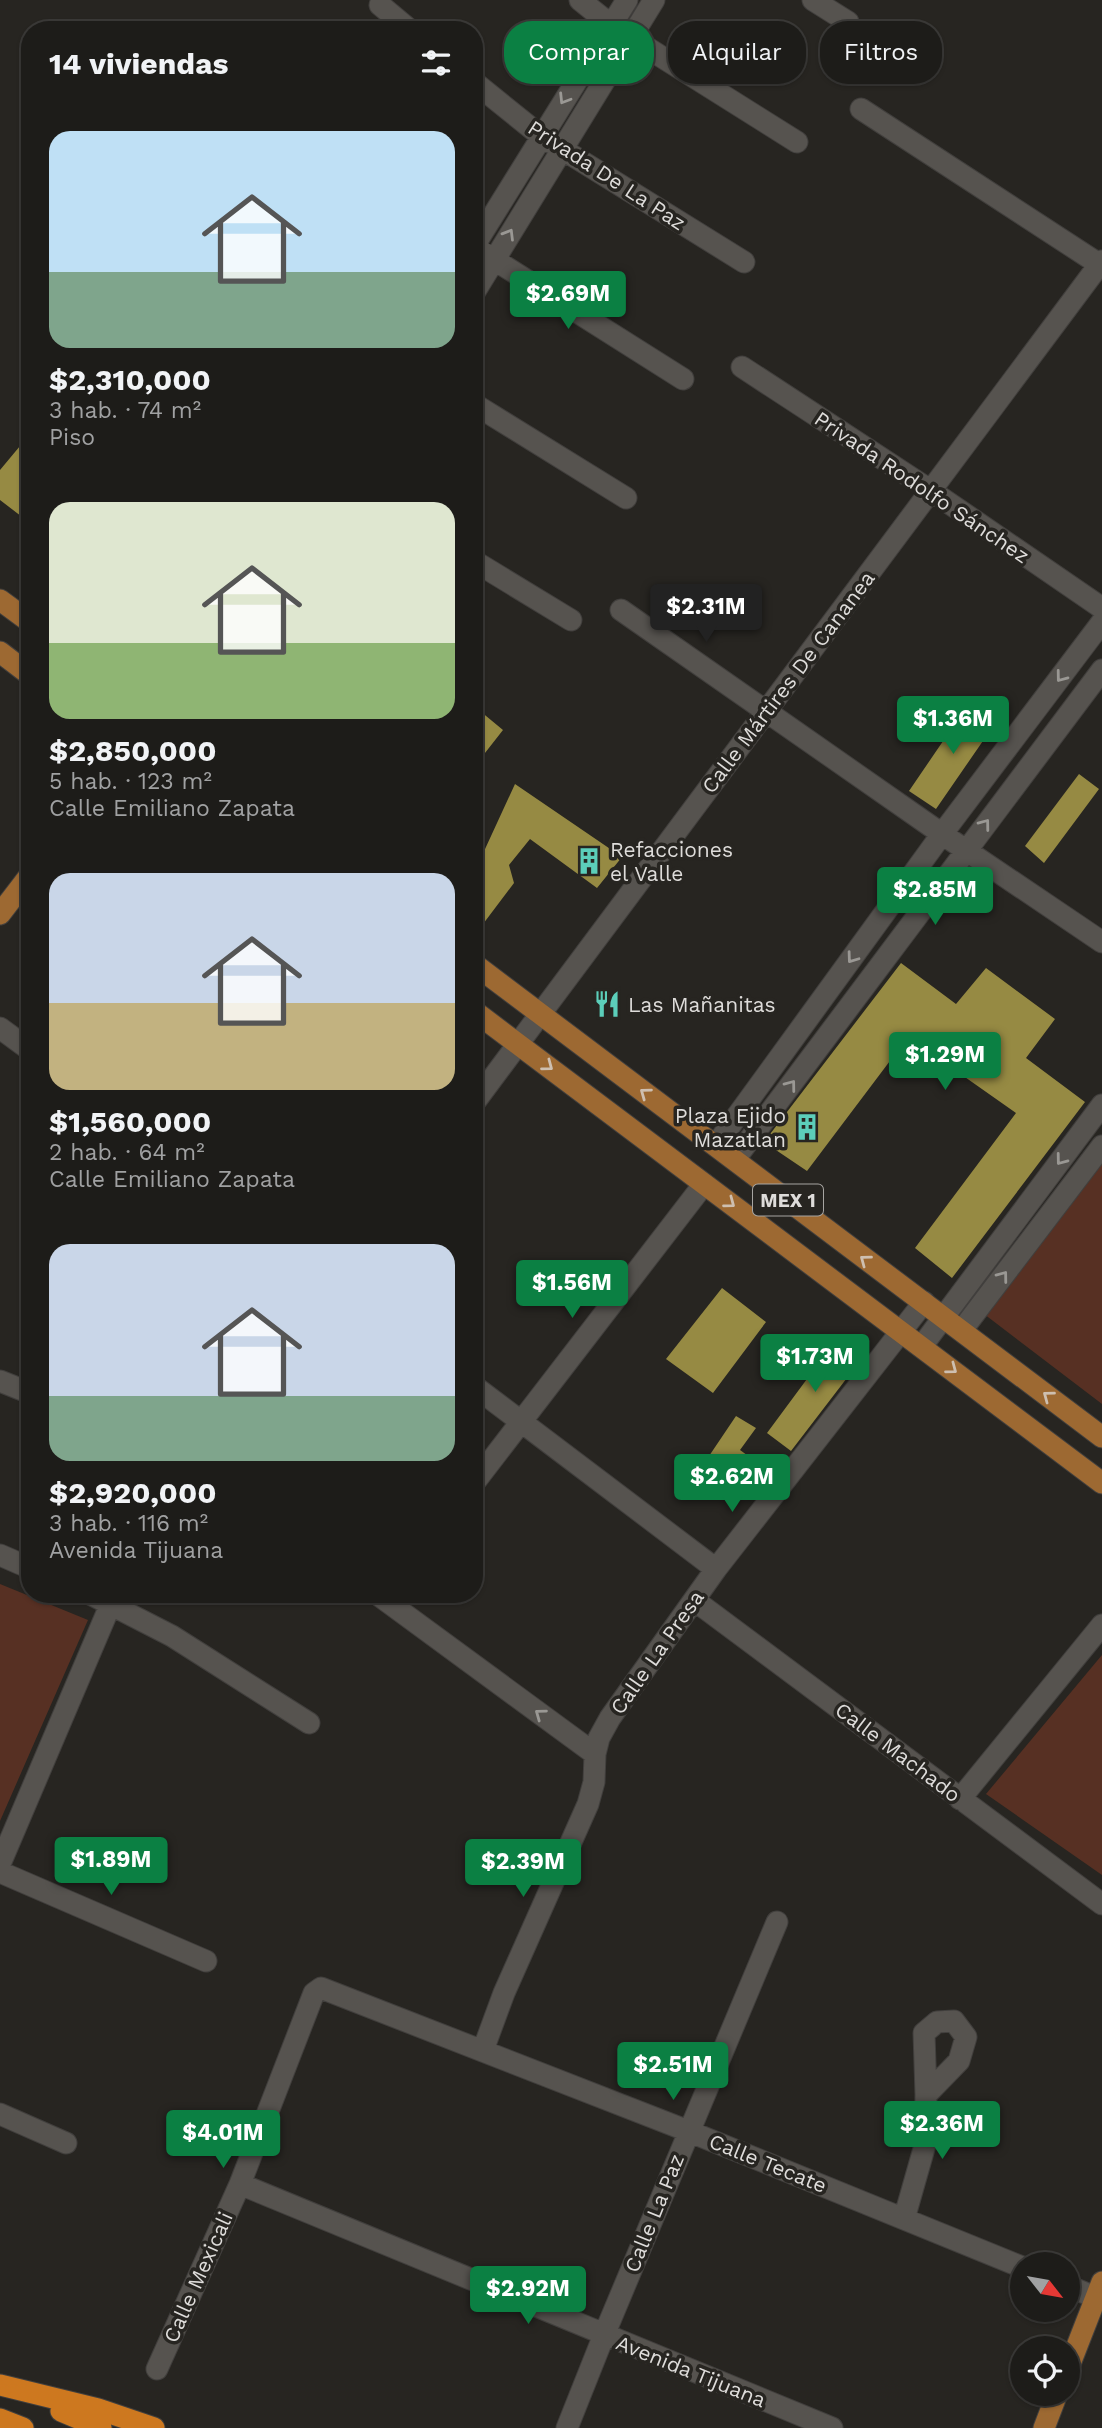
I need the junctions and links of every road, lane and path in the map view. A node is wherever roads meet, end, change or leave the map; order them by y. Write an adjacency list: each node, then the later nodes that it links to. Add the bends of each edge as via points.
1 (580, 0): 7 (street)
2 (627, 0): 8 (street)
3 (654, 0): 9 (street)
4 (813, 0): 10 (street)
5 (380, 5): 6 (street)
6 (399, 21)
7 (606, 21)
8 (614, 21)
9 (640, 21)
10 (845, 21)
11 (654, 52): 17 (street)
12 (574, 84): 16 (street, one-way to 16)
13 (601, 84): 18 (street)
14 (483, 89): 16 (street, Privada De La Paz)
15 (861, 109): 23 (street)
16 (541, 136): 18 (street, Privada De La Paz); 19 (street)
17 (797, 142)
18 (561, 149): 21 (street, one-way to 18); 22 (street, Privada De La Paz)
19 (483, 232)
20 (483, 252): 21 (street)
21 (494, 259): 24 (street); 26 (street)
22 (744, 262)
23 (1101, 264): 28 (street, Calle Mártires De Cananea)
24 (483, 278)
25 (742, 367): 28 (street, Privada Rodolfo Sánchez)
26 (683, 379)
27 (483, 410): 29 (street)
28 (930, 490): 32 (street, Privada Rodolfo Sánchez); 40 (street, Calle Mártires De Cananea)
29 (626, 498)
30 (483, 567): 35 (street)
31 (0, 600): 34 (main road)
32 (1102, 608)
33 (621, 610): 40 (street)
34 (21, 615)
35 (570, 620)
36 (1102, 622): 41 (street, one-way to 41)
37 (0, 652): 38 (main road)
38 (21, 667)
39 (1102, 670): 42 (street, one-way to 39)
40 (766, 713): 41 (street); 47 (street, Calle Mártires De Cananea)
41 (942, 834): 42 (street); 54 (street, one-way to 54)
42 (965, 850): 45 (street); 56 (street, one-way to 42)
43 (21, 887): 44 (main road)
44 (0, 914)
45 (1102, 942)
46 (483, 971): 47 (main road, MEX 1)
47 (540, 1015): 50 (street, Calle Mártires De Cananea); 54 (main road, MEX 1, one-way to 47)
48 (483, 1018): 50 (main road, MEX 1)
49 (0, 1028): 51 (street)
50 (518, 1043): 52 (street, Calle Mártires De Cananea); 57 (main road, MEX 1, one-way to 57)
51 (21, 1044)
52 (483, 1091)
53 (1102, 1105): 59 (street, one-way to 59)
54 (716, 1145): 56 (main road, MEX 1)
55 (1102, 1146): 61 (street, one-way to 55)
56 (735, 1159): 58 (main road, MEX 1, one-way to 56)
57 (704, 1184): 60 (main road, MEX 1, one-way to 60); 66 (street)
58 (924, 1302): 59 (main road, MEX 1); 60 (street, Calle La Presa)
59 (943, 1317): 61 (main road, MEX 1); 62 (street)
60 (902, 1331): 62 (main road, MEX 1); 72 (street, Calle La Presa)
61 (962, 1331): 67 (main road, MEX 1, one-way to 61)
62 (922, 1346): 69 (main road, MEX 1, one-way to 69)
63 (0, 1381): 64 (street)
64 (21, 1390)
65 (483, 1393): 66 (street)
66 (520, 1421): 68 (street); 72 (street)
67 (1102, 1437)
68 (483, 1471)
69 (1102, 1483)
70 (0, 1555): 71 (street)
71 (21, 1564)
72 (716, 1569): 73 (street, Calle La Presa)
73 (694, 1600): 79 (street, Calle La Presa, via 610,1718); 80 (street, Calle Machado)
74 (111, 1603): 81 (street)
75 (119, 1603): 78 (street)
76 (393, 1603): 79 (street, one-way to 76)
77 (1102, 1625): 80 (street)
78 (309, 1723)
79 (595, 1754): 87 (street, Calle La Presa, via 588,1804 503,1993)
80 (960, 1798): 83 (street, Calle Machado)
81 (0, 1864)
82 (0, 1872): 85 (street)
83 (1102, 1904)
84 (777, 1922): 90 (street, Calle La Paz)
85 (206, 1961)
86 (317, 1989): 87 (street, Calle Tecate); 92 (street, Calle Mexicali)
87 (483, 2050): 90 (street, Calle Tecate)
88 (926, 2095): 93 (street, via 925,2145)
89 (0, 2114): 91 (street)
90 (688, 2131): 93 (street, Calle Tecate); 97 (street, Calle La Paz)
91 (66, 2143)
92 (240, 2183): 97 (street, Avenida Tijuana); 99 (street, Calle Mexicali)
93 (904, 2219): 94 (street, Calle Tecate)
94 (1010, 2262)
95 (1080, 2289): 96 (street)
96 (1100, 2293): 98 (main road)
97 (604, 2335): 106 (street, Calle La Paz); 107 (street, Avenida Tijuana)
98 (1080, 2340)
99 (157, 2369)
100 (0, 2386): 104 (highway); 105 (highway, via 98,2409)
101 (1052, 2406): 108 (main road)
102 (0, 2418): 103 (highway)
103 (23, 2428)
104 (101, 2428)
105 (154, 2428)
106 (567, 2428)
107 (832, 2428)
108 (1044, 2428)

